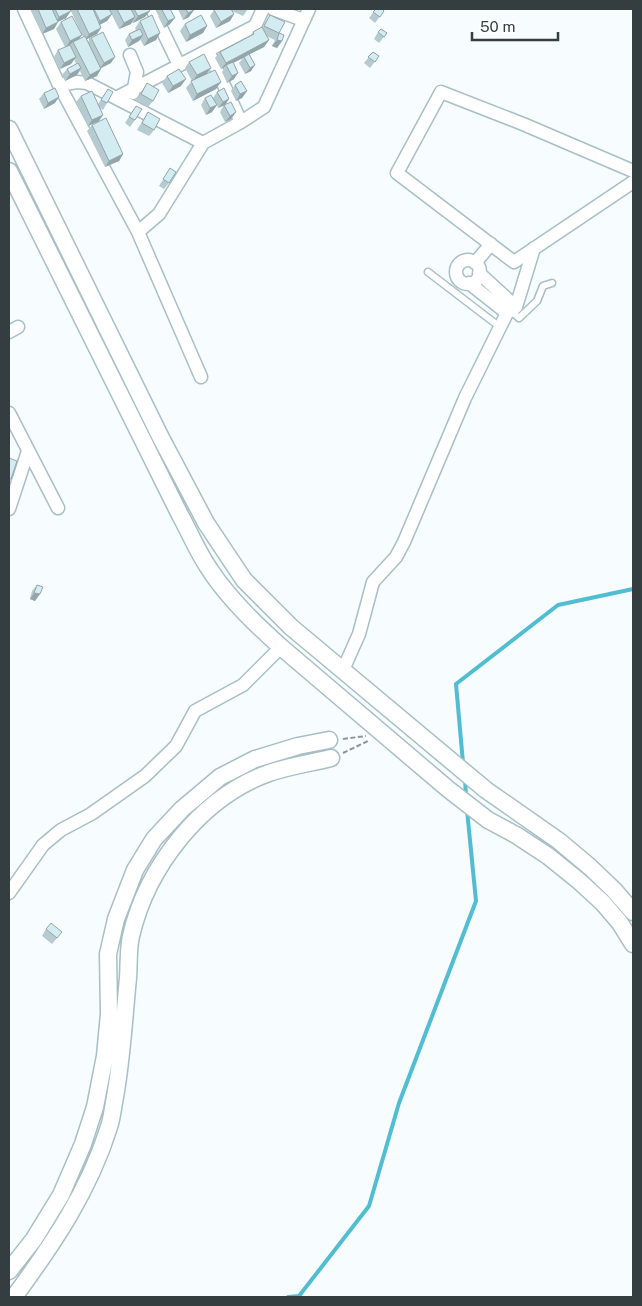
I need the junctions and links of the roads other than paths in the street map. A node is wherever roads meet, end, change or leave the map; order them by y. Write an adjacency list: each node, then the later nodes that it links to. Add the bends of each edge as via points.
1 (24, 9): 11 (street)
2 (68, 9): 7 (street)
3 (152, 9): 10 (street)
4 (264, 9): 8 (street, via 255,26)
5 (273, 9): 6 (street)
6 (306, 15): 15 (street, via 264,107)
7 (84, 39)
8 (208, 51): 10 (street); 15 (street)
9 (130, 55): 12 (street, via 137,72)
10 (179, 65): 12 (street)
11 (59, 85): 13 (street, via 82,82); 22 (street)
12 (134, 88): 13 (street); 14 (street)
13 (116, 98): 14 (street)
14 (135, 107): 17 (street)
15 (241, 122): 17 (street)
16 (9, 129): 18 (street)
17 (202, 143): 22 (street, via 159,214)
18 (16, 161): 38 (street, via 206,523 244,580 291,627)
19 (9, 171): 37 (street, via 209,570 255,625)
20 (633, 171): 23 (street, via 441,92 398,173)
21 (633, 182): 24 (street)
22 (138, 232): 31 (street)
23 (491, 244): 24 (street, via 514,262); 25 (street)
24 (534, 248): 29 (street)
25 (477, 268): 27 (street, via 476,280); 27 (street, via 464,260 456,268 459,279); 29 (street)
26 (428, 272): 30 (lane)
27 (469, 283): 29 (street)
28 (552, 283): 29 (lane, via 543,286 537,301 520,318)
29 (511, 310): 30 (street)
30 (500, 327): 38 (street, via 465,398 404,542 396,557 373,582 359,634)
31 (202, 377)
32 (9, 413): 33 (street)
33 (28, 451): 34 (street); 35 (street)
34 (12, 491): 36 (street)
35 (58, 508)
36 (9, 509)
37 (281, 647): 41 (street, via 243,685 195,711 176,746 146,776 43,845); 43 (street, via 448,790 488,820 548,856 578,881 603,903)
38 (343, 670): 42 (street, via 486,790 559,841 596,873)
39 (329, 740): 44 (street, via 255,760 220,777 182,809 154,839 135,870 116,919 108,954 109,1014 95,1107 61,1196)
40 (332, 758): 45 (street, via 269,773 231,792 191,824 166,856 148,887 130,937 119,1074 109,1126 96,1164 76,1206)
41 (9, 893)
42 (633, 912)
43 (633, 944)
44 (9, 1271)
45 (14, 1297)

